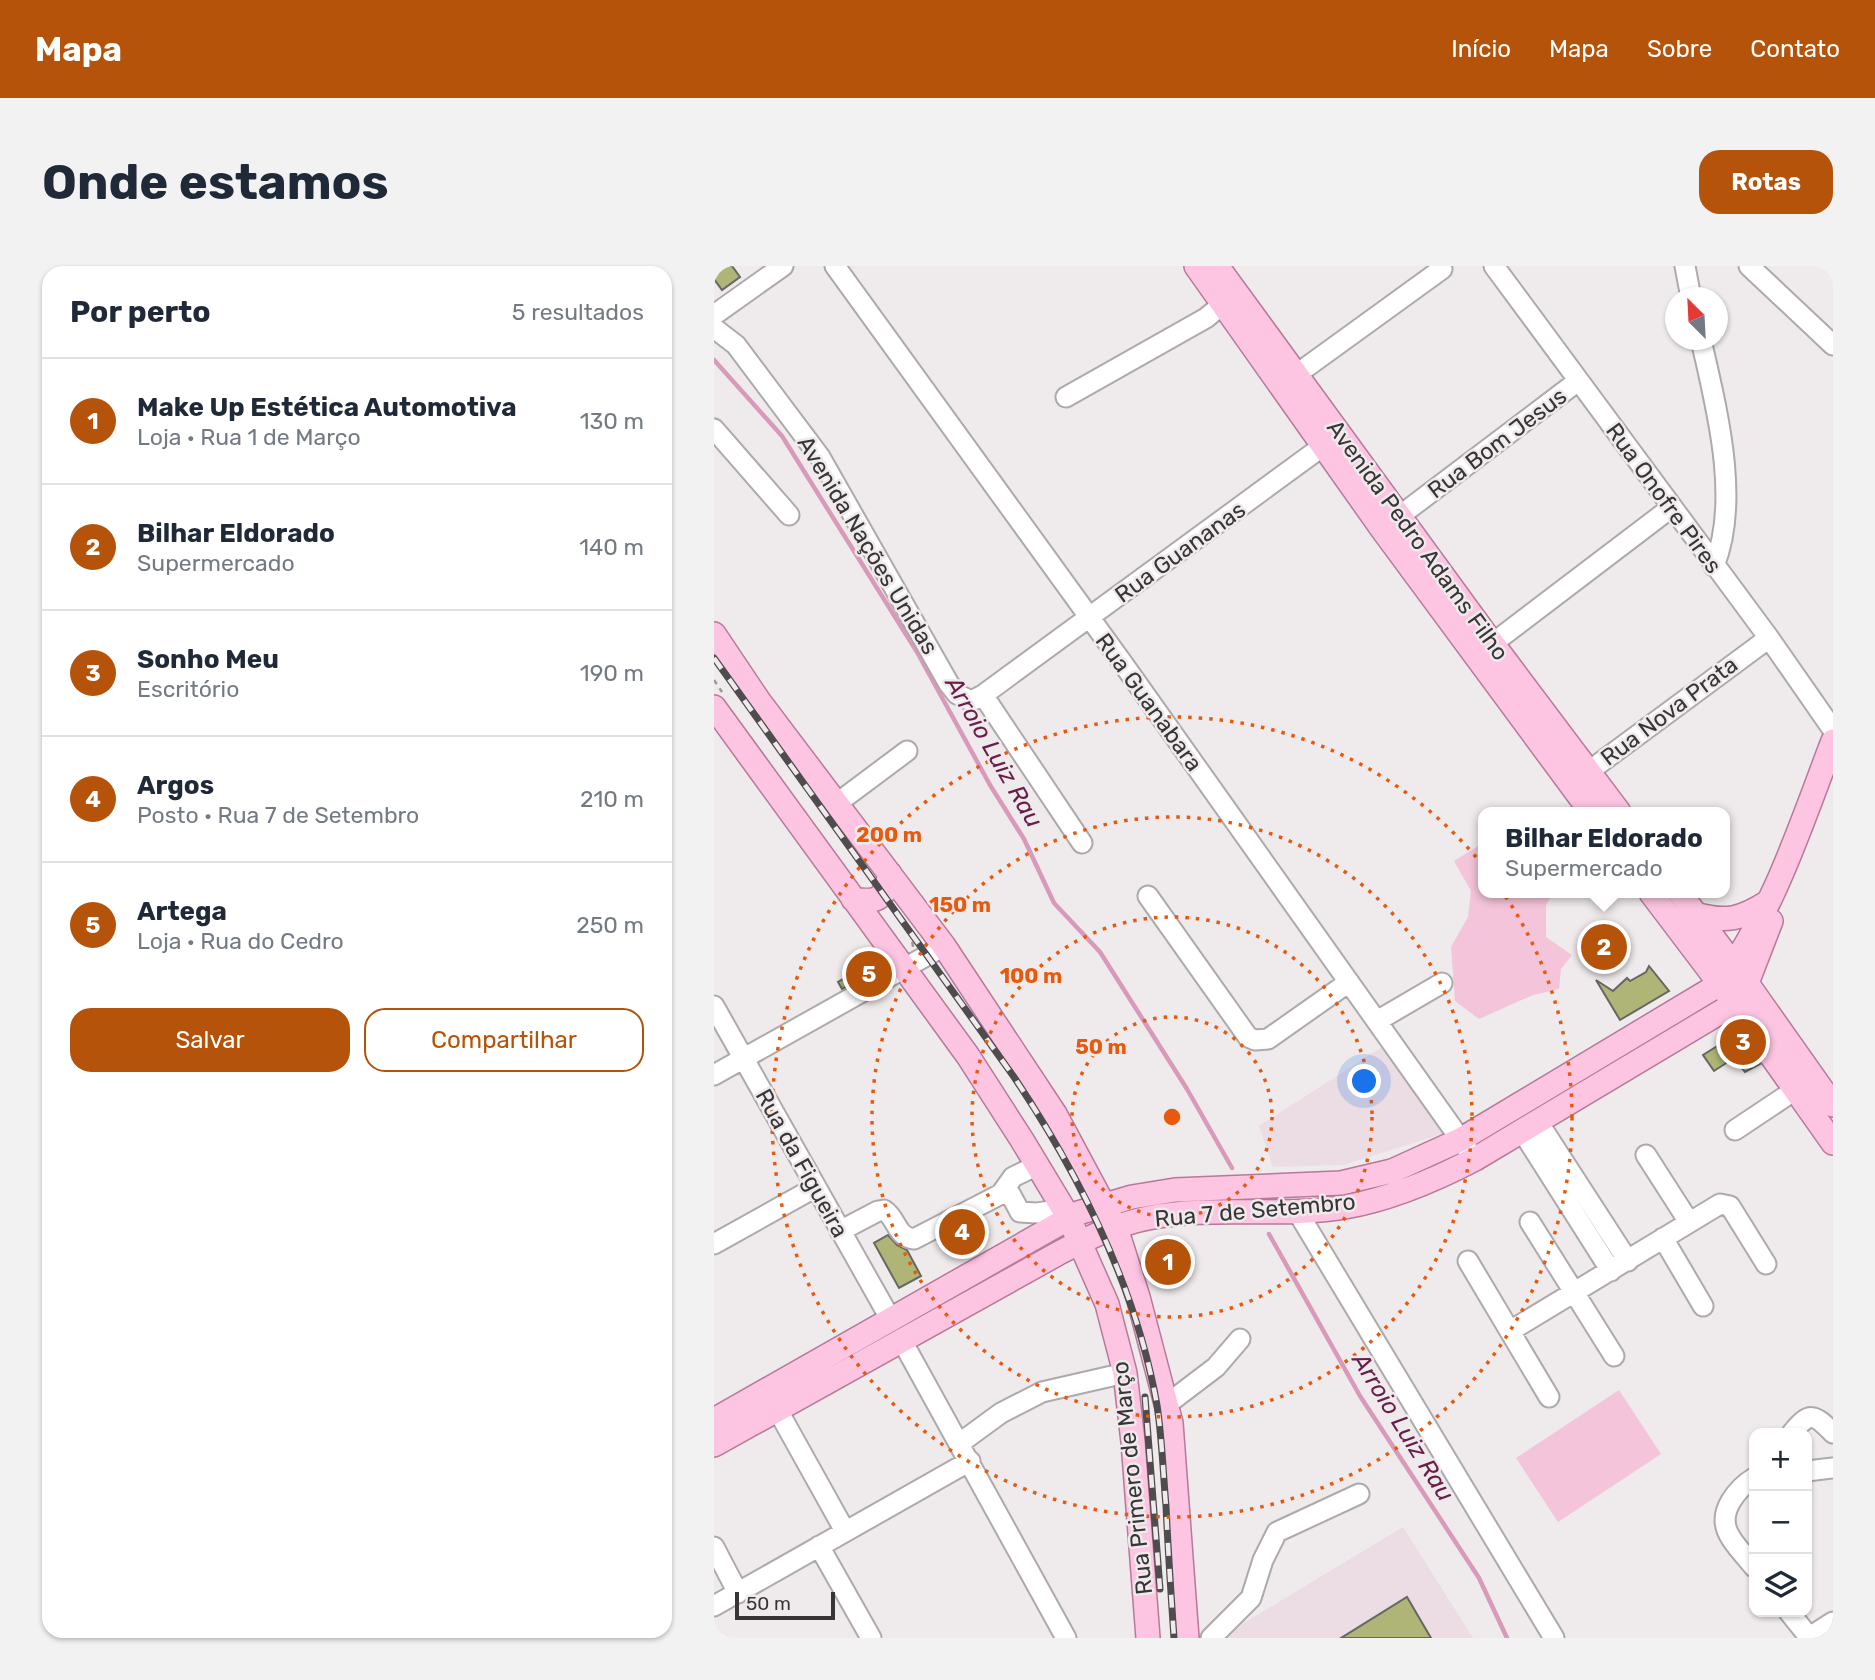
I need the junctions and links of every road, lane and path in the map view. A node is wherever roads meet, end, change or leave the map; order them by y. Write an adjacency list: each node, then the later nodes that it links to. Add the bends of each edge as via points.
1 (783, 266): 10 (street)
2 (835, 266): 23 (street, Rua Guanabara)
3 (1494, 266): 15 (street, Rua Onofre Pires)
4 (1685, 266): 8 (street)
5 (1749, 266): 12 (street)
6 (1211, 269): 9 (main road, Avenida Pedro Adams Filho); 14 (main road, Avenida Pedro Adams Filho)
7 (1442, 269): 14 (street)
8 (1689, 287)
9 (1223, 304): 16 (street); 18 (main road, Avenida Pedro Adams Filho)
10 (714, 314)
11 (714, 328): 27 (street, Avenida Nações Unidas, via 736,345 820,457 949,684 957,694)
12 (1833, 345)
13 (1703, 350): 22 (street, via 1724,449 1724,521)
14 (1297, 374): 21 (main road, Avenida Pedro Adams Filho)
15 (1578, 381): 19 (street, Rua Onofre Pires); 21 (street, Rua Bom Jesus)
16 (1066, 397)
17 (714, 429): 20 (street)
18 (1323, 446): 21 (main road, Avenida Pedro Adams Filho); 23 (street, Rua Guananas)
19 (1671, 507): 22 (street, Rua Onofre Pires); 26 (street)
20 (789, 515)
21 (1391, 523): 26 (main road, Avenida Pedro Adams Filho)
22 (1714, 566): 25 (street, Rua Onofre Pires)
23 (1089, 618): 27 (street, Rua Guananas); 48 (street, Rua Guanabara)
24 (714, 634): 34 (main road)
25 (1769, 638): 29 (street, Rua Onofre Pires); 33 (street, Rua Nova Prata)
26 (1484, 650): 33 (main road, Avenida Pedro Adams Filho)
27 (974, 697): 37 (street, Avenida Nações Unidas)
28 (714, 707): 30 (main road, Rua Primero de Março)
29 (1833, 730)
30 (722, 733): 43 (main road, Rua Primero de Março)
31 (1833, 741): 39 (main road)
32 (907, 751): 34 (street)
33 (1579, 778): 35 (main road, Avenida Pedro Adams Filho); 36 (main road, Avenida Pedro Adams Filho)
34 (836, 803): 38 (main road)
35 (1589, 807)
36 (1613, 807)
37 (1082, 843)
38 (890, 874): 43 (main road, via 881,897); 45 (main road)
39 (1774, 893): 44 (main road, via 1754,911 1729,920); 47 (main road)
40 (1148, 896): 48 (street, via 1248,1037 1255,1040 1268,1039)
41 (1655, 898): 50 (main road)
42 (1683, 898): 44 (main road)
43 (853, 899): 46 (main road, Rua Primero de Março)
44 (1695, 914): 47 (main road)
45 (944, 946): 46 (street); 69 (main road, via 1055,1114)
46 (906, 968): 54 (street); 64 (main road, Rua Primero de Março)
47 (1740, 974): 50 (main road, Rua 7 de Setembro); 51 (main road, Rua 7 de Setembro); 57 (main road)
48 (1349, 982): 53 (street, Rua Guanabara)
49 (1442, 983): 53 (street)
50 (1720, 984): 51 (main road); 60 (main road, Rua 7 de Setembro)
51 (1734, 1004): 56 (main road); 58 (main road, Rua 7 de Setembro)
52 (714, 1006): 54 (street, Rua da Figueira)
53 (1377, 1021): 60 (street, Rua Guanabara)
54 (743, 1058): 55 (street); 66 (street, Rua da Figueira)
55 (714, 1074)
56 (1795, 1090): 59 (street); 61 (main road)
57 (1833, 1105)
58 (1530, 1126): 63 (main road, Rua 7 de Setembro); 65 (street); 68 (street)
59 (1735, 1130)
60 (1460, 1140): 63 (street, Rua Guanabara); 69 (main road, Rua 7 de Setembro, via 1392,1171 1341,1183 1175,1190)
61 (1833, 1143)
62 (1646, 1155): 73 (street)
63 (1475, 1160): 70 (main road, Rua 7 de Setembro, via 1400,1194 1345,1207)
64 (1038, 1165): 67 (street, via 1013,1177); 71 (main road, Rua Primero de Março)
65 (1575, 1178): 68 (street); 80 (street)
66 (816, 1187): 75 (street, Rua da Figueira); 78 (street)
67 (1007, 1188): 71 (street, via 1020,1212); 75 (street, via 914,1239 901,1234 884,1210)
68 (1558, 1188): 82 (street)
69 (1103, 1205): 71 (main road, Rua 7 de Setembro); 74 (main road)
70 (1297, 1211): 74 (main road, Rua 7 de Setembro, via 1150,1217); 116 (street)
71 (1066, 1214): 77 (main road, Rua Primero de Março); 85 (main road, Rua 7 de Setembro)
72 (1530, 1222): 83 (street)
73 (1689, 1222): 76 (street); 81 (street, via 1727,1204)
74 (1115, 1228): 77 (main road, Rua 7 de Setembro); 91 (main road)
75 (840, 1231): 85 (street, Rua da Figueira)
76 (1663, 1238): 80 (street); 84 (street)
77 (1080, 1242): 85 (main road, Rua 7 de Setembro); 89 (main road, Rua Primero de Março, via 1107,1304)
78 (714, 1244)
79 (1468, 1261): 86 (street)
80 (1629, 1261): 82 (street)
81 (1766, 1264)
82 (1611, 1271): 83 (street)
83 (1575, 1293): 86 (street); 88 (street)
84 (1703, 1306)
85 (896, 1330): 92 (main road, Rua 7 de Setembro); 93 (main road, Rua 7 de Setembro); 96 (street, Rua da Figueira)
86 (1510, 1331): 90 (street)
87 (1240, 1339): 91 (street, via 1216,1367)
88 (1614, 1356)
89 (1125, 1373): 96 (street, via 1042,1392 1001,1413); 113 (main road, Rua Primero de Março)
90 (1549, 1397)
91 (1166, 1405): 114 (main road)
92 (777, 1409): 97 (main road, Rua 7 de Setembro); 103 (street)
93 (714, 1420)
94 (1796, 1428): 95 (street, via 1811,1416)
95 (1833, 1433)
96 (960, 1443): 98 (street, Rua da Figueira)
97 (714, 1445)
98 (970, 1461): 103 (street); 112 (street, Rua da Figueira)
99 (1833, 1468): 100 (street)
100 (1812, 1471)
101 (1749, 1481): 106 (street, via 1734,1495 1724,1513 1724,1524)
102 (1359, 1494): 115 (street, via 1277,1532 1251,1598)
103 (845, 1531): 104 (street)
104 (819, 1546): 107 (street); 111 (street)
105 (714, 1547): 107 (street)
106 (1749, 1559)
107 (738, 1593): 108 (street)
108 (714, 1606)
109 (1793, 1617): 117 (street)
110 (1833, 1622): 117 (street)
111 (871, 1638)
112 (1066, 1638)
113 (1148, 1638)
114 (1187, 1638)
115 (1211, 1638)
116 (1554, 1638)
117 (1808, 1638)

